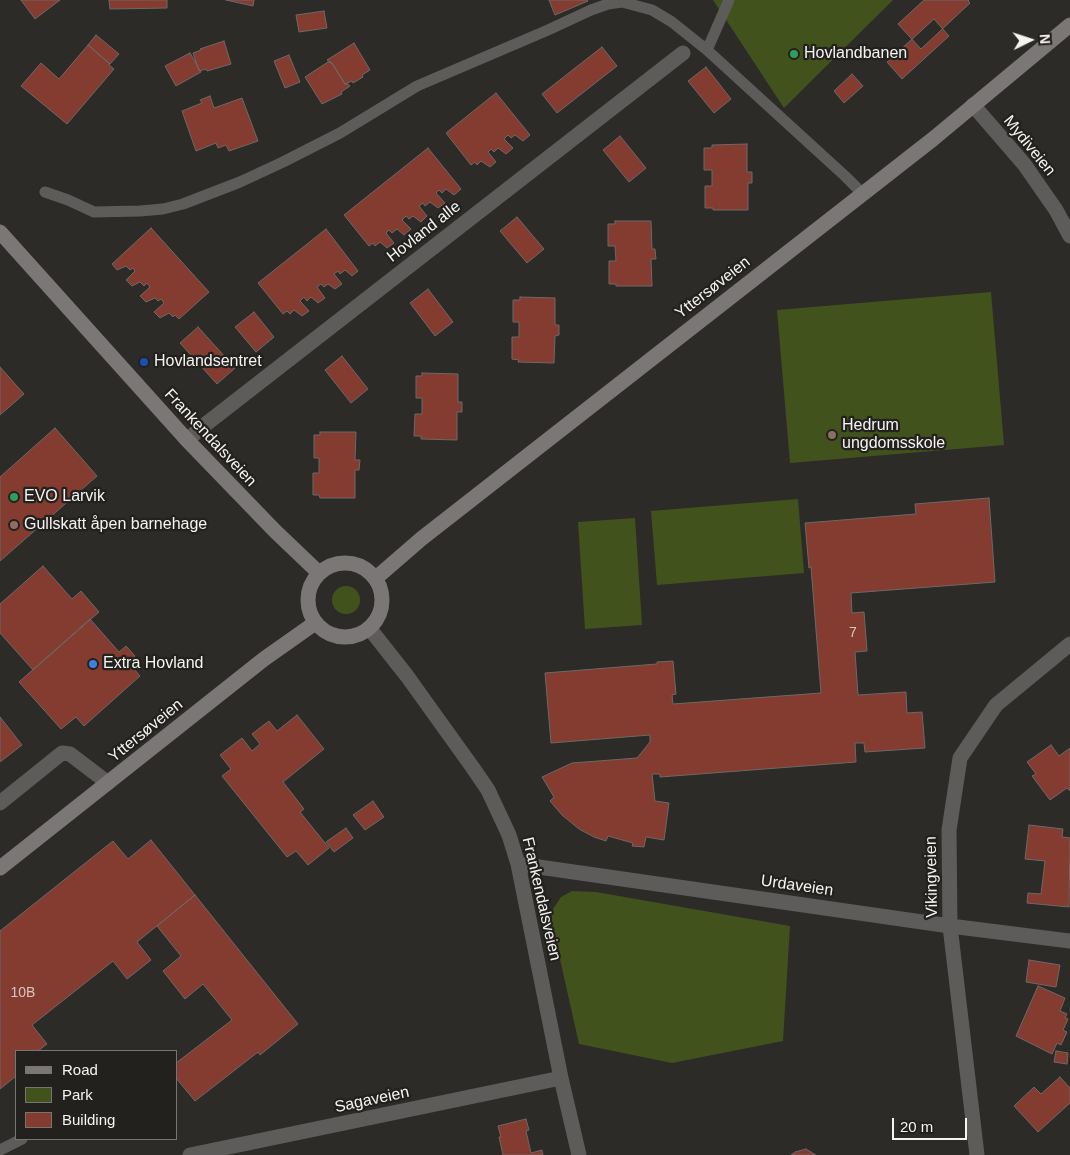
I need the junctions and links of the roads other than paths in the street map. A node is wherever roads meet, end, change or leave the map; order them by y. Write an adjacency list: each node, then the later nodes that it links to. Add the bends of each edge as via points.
1 (729, 0): 4 (lane)
2 (624, 1): 4 (lane, via 652,10); 7 (lane, via 591,10 417,86 316,146 240,182 183,204 163,209 94,212)
3 (1070, 25): 6 (main road, Yttersøveien)
4 (707, 50): 8 (lane)
5 (683, 53): 11 (street, Hovland alle)
6 (973, 105): 8 (main road, Yttersøveien); 10 (street, Mydiveien, via 1024,164)
7 (45, 192)
8 (862, 193): 13 (main road, Yttersøveien, via 421,539)
9 (0, 232): 11 (main road, Frankendalsveien)
10 (1070, 236)
11 (187, 440): 12 (main road, Frankendalsveien)
12 (318, 573): 13 (main road, via 332,565 348,562 364,567); 14 (main road, via 308,598 309,611)
13 (376, 578): 15 (main road, via 382,591 383,605 379,618)
14 (315, 623): 15 (main road, via 327,633 342,638 357,637); 17 (main road, Yttersøveien, via 264,659)
15 (370, 629): 19 (street, Frankendalsveien, via 488,790 509,835)
16 (1070, 644): 21 (street, Vikingveien, via 996,705 960,758 949,830)
17 (108, 783): 18 (street, via 70,754 62,753); 20 (main road, Yttersøveien)
18 (0, 803)
19 (518, 864): 21 (street, Urdaveien); 23 (street, Frankendalsveien)
20 (0, 868)
21 (950, 926): 22 (street, Urdaveien); 29 (street, Vikingveien)
22 (1070, 941)
23 (560, 1078): 26 (street, Sagaveien); 28 (street, Frankendalsveien)
24 (20, 1140): 25 (lane)
25 (0, 1150)
26 (214, 1153): 27 (street, Sagaveien)
27 (190, 1155)
28 (579, 1155)
29 (977, 1155)

